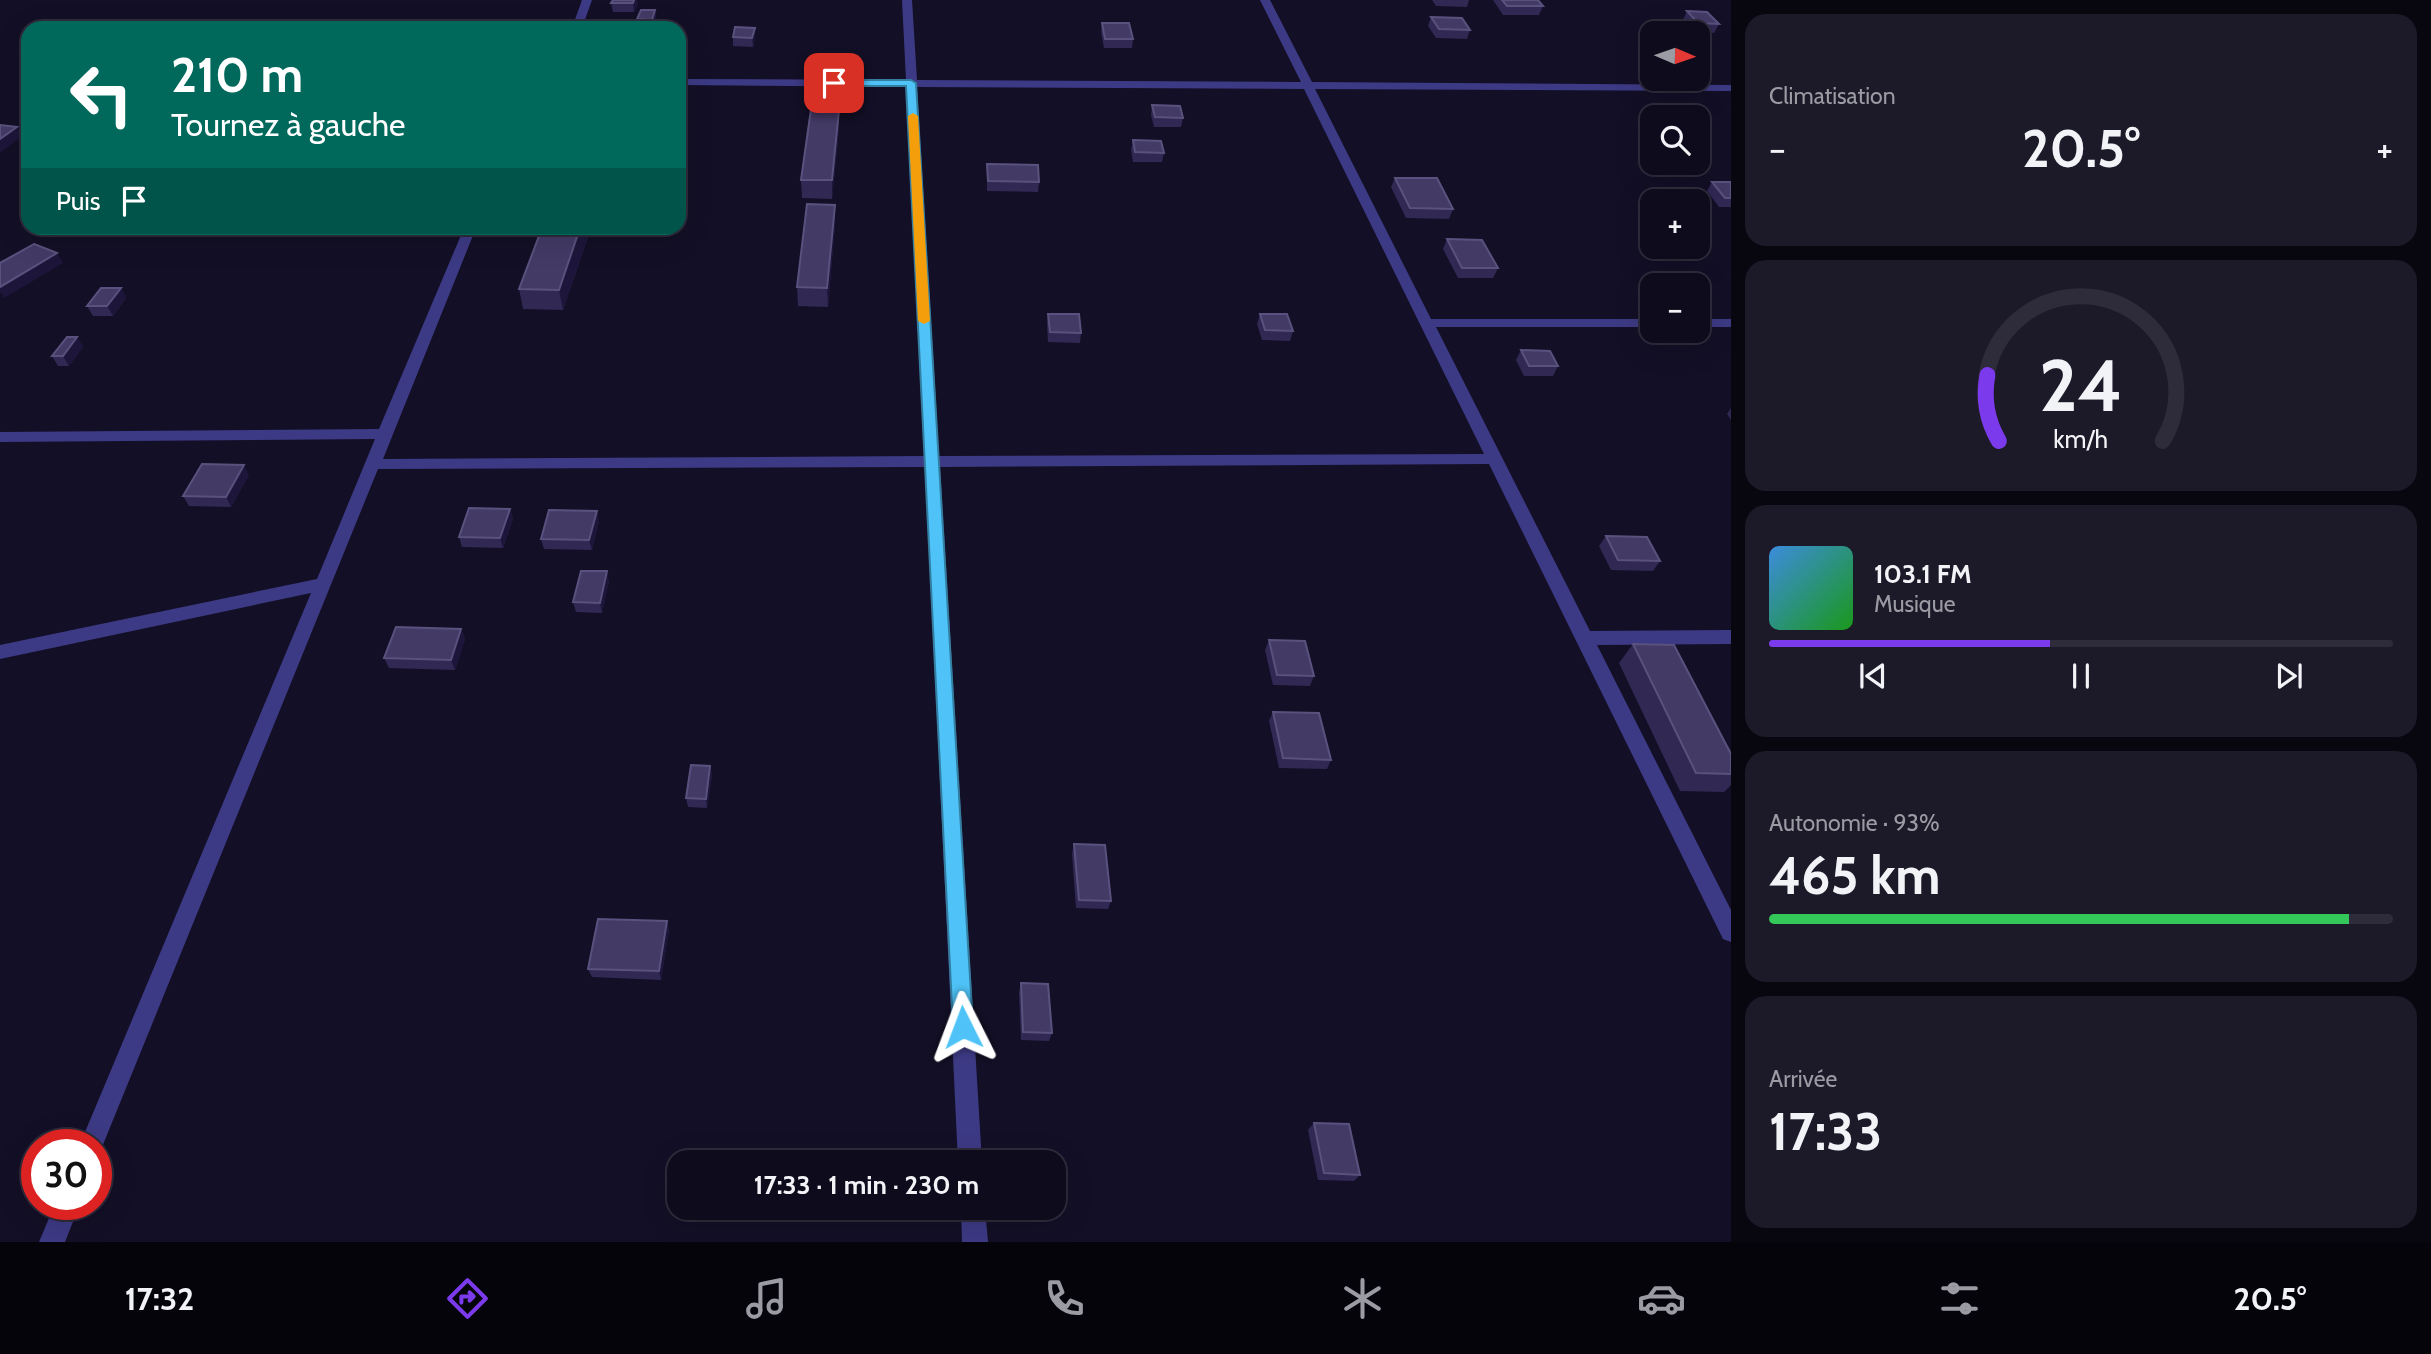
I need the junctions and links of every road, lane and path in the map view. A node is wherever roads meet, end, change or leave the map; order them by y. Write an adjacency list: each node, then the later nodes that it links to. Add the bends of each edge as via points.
1 (587, 0): 4 (street)
2 (906, 0): 6 (street)
3 (1265, 0): 7 (street)
4 (580, 21)
5 (686, 82): 6 (street)
6 (911, 83): 7 (street); 17 (street)
7 (1308, 86): 8 (street); 10 (street)
8 (1731, 88)
9 (467, 235): 14 (street)
10 (1426, 323): 11 (street); 16 (street)
11 (1640, 323)
12 (1710, 323): 13 (street)
13 (1731, 323)
14 (385, 434): 15 (street); 18 (street)
15 (0, 437)
16 (1494, 459): 17 (street); 21 (street)
17 (932, 462): 18 (street); 25 (street)
18 (373, 464): 19 (street)
19 (323, 584): 22 (street); 24 (street)
20 (1731, 637): 21 (street)
21 (1584, 638): 23 (street)
22 (0, 652)
23 (1731, 932)
24 (98, 1129)
25 (969, 1150)
26 (61, 1220): 28 (street)
27 (974, 1220): 29 (street)
28 (52, 1242)
29 (975, 1242)

